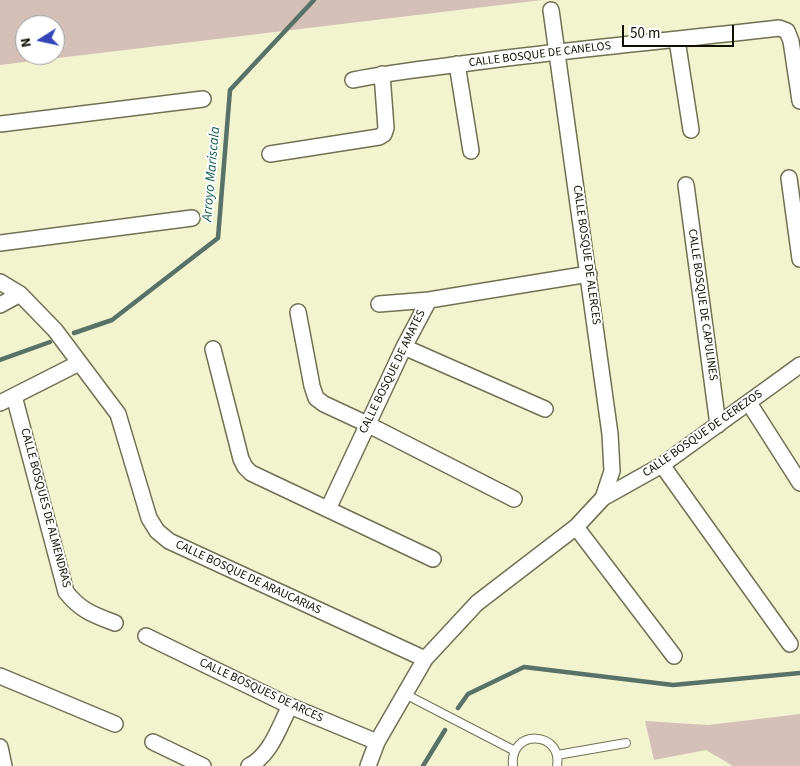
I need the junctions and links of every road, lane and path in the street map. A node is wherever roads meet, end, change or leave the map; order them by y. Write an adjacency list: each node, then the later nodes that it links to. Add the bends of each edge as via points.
1 (551, 10): 3 (street, CALLE BOSQUE DE ALERCES)
2 (678, 40): 3 (street, CALLE BOSQUE DE CANELOS); 8 (street, CALLE BOSQUE DE CANELOS, via 779,28 786,31 791,41); 10 (street)
3 (557, 51): 4 (street, CALLE BOSQUE DE CANELOS); 18 (street, CALLE BOSQUE DE ALERCES)
4 (457, 64): 5 (street, CALLE BOSQUE DE CANELOS); 11 (street)
5 (382, 74): 6 (street, CALLE BOSQUE DE CANELOS); 12 (street, via 384,134)
6 (352, 80)
7 (203, 99): 9 (street)
8 (800, 101)
9 (0, 124)
10 (691, 130)
11 (470, 151)
12 (270, 154)
13 (789, 178): 17 (street)
14 (686, 185): 34 (street, CALLE BOSQUE DE CAPULINES)
15 (192, 218): 16 (street)
16 (0, 243)
17 (800, 259)
18 (589, 274): 21 (street, CALLE BOSQUE DE AMATES); 37 (street, CALLE BOSQUE DE ALERCES, via 610,434 612,471)
19 (0, 282): 20 (street, CALLE BOSQUE DE ARAUCARIAS)
20 (20, 294): 23 (street); 27 (street, CALLE BOSQUE DE ARAUCARIAS, via 55,330)
21 (429, 300): 22 (street); 25 (street, CALLE BOSQUE DE AMATES)
22 (379, 304)
23 (0, 306)
24 (298, 312): 33 (street, via 316,398)
25 (404, 347): 32 (street); 33 (street, CALLE BOSQUE DE AMATES)
26 (213, 349): 39 (street, via 245,467 251,473)
27 (79, 363): 29 (street); 46 (street, CALLE BOSQUE DE ARAUCARIAS, via 118,414 148,518 157,532 169,541)
28 (800, 365): 31 (street, CALLE BOSQUE DE CEREZOS)
29 (14, 396): 30 (street); 42 (street, CALLE BOSQUES DE ALMENDRAS, via 66,592 91,614)
30 (0, 403)
31 (749, 403): 34 (street, CALLE BOSQUE DE CEREZOS); 36 (street)
32 (545, 409)
33 (367, 424): 38 (street); 39 (street, CALLE BOSQUE DE AMATES)
34 (718, 425): 35 (street, CALLE BOSQUE DE CEREZOS)
35 (662, 465): 37 (street, CALLE BOSQUE DE CEREZOS); 44 (street)
36 (800, 483)
37 (603, 498): 40 (street)
38 (514, 499)
39 (328, 509): 41 (street)
40 (576, 527): 45 (street); 46 (street, via 477,602)
41 (433, 559)
42 (115, 623)
43 (146, 636): 49 (street, CALLE BOSQUES DE ARCES)
44 (790, 644)
45 (674, 656)
46 (425, 659): 48 (street)
47 (0, 676): 50 (street)
48 (404, 694): 52 (street); 55 (lane)
49 (290, 706): 52 (street, CALLE BOSQUES DE ARCES); 59 (street, via 268,750 258,762)
50 (115, 724)
51 (154, 742): 58 (street)
52 (377, 742): 60 (street)
53 (626, 743): 56 (lane)
54 (0, 747): 57 (street)
55 (515, 751): 56 (lane, via 519,744 533,738 548,742); 61 (lane)
56 (557, 755): 62 (lane)
57 (4, 766)
58 (202, 766)
59 (249, 766)
60 (368, 766)
61 (513, 766)
62 (557, 766)

